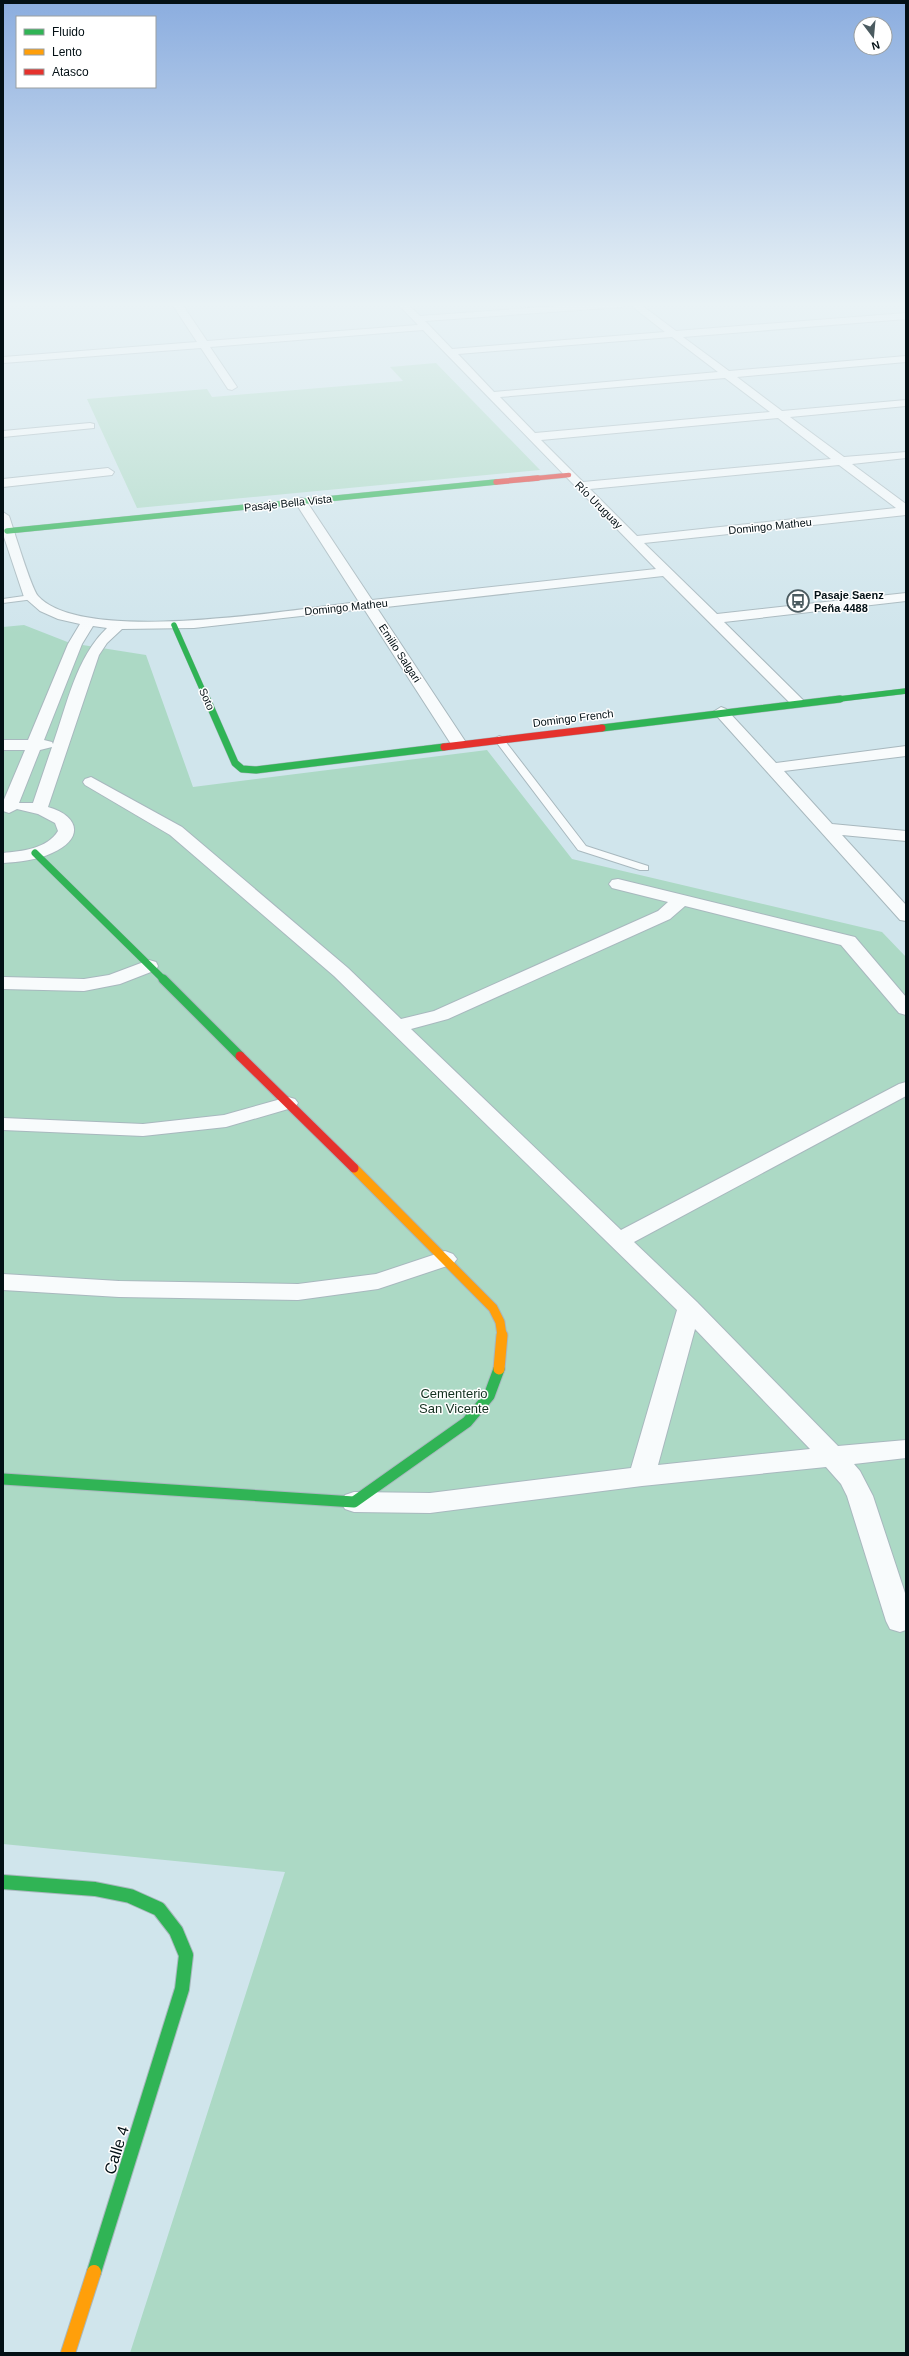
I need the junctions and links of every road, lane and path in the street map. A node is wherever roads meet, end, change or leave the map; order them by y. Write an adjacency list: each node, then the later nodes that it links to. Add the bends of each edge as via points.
1 (509, 414): 6 (street, Río Uruguay)
2 (790, 414): 3 (street)
3 (779, 415): 6 (street); 8 (street)
4 (90, 426): 5 (street)
5 (3, 434)
6 (532, 437): 10 (street, Río Uruguay)
7 (906, 455): 8 (street)
8 (841, 461): 12 (street); 14 (street)
9 (108, 472): 11 (street)
10 (569, 475): 12 (street, Río Uruguay); 13 (street, Pasaje Bella Vista)
11 (3, 483)
12 (580, 486): 17 (street, Río Uruguay)
13 (301, 502): 16 (street, Pasaje Bella Vista); 22 (street, Emilio Salgari)
14 (906, 511): 17 (street, Domingo Matheu)
15 (3, 516): 16 (street)
16 (7, 531): 19 (street)
17 (635, 540): 18 (street, Río Uruguay)
18 (666, 572): 22 (street, Domingo Matheu); 23 (street, Río Uruguay)
19 (30, 597): 21 (lane); 24 (street, Domingo Matheu, via 44,607)
20 (906, 597): 23 (street)
21 (3, 600)
22 (368, 604): 26 (street, Domingo Matheu); 31 (street, Emilio Salgari)
23 (713, 619): 28 (street, Río Uruguay)
24 (88, 622): 25 (street, Domingo Matheu); 33 (street, via 75,644)
25 (118, 625): 26 (street, Domingo Matheu); 34 (street, via 102,640 92,655)
26 (174, 625): 37 (street, Soto, via 235,763)
27 (906, 691): 28 (street, Domingo French)
28 (797, 702): 29 (street, Domingo French)
29 (721, 712): 30 (street, Domingo French); 36 (street)
30 (499, 739): 31 (street, Domingo French); 45 (lane, via 582,848)
31 (459, 744): 37 (street, Domingo French, via 256,770)
32 (3, 745): 33 (street)
33 (33, 745): 34 (street); 39 (street)
34 (62, 745): 40 (street)
35 (906, 751): 36 (street)
36 (773, 768): 41 (street)
37 (242, 769)
38 (91, 782): 52 (street, via 176,831 341,972)
39 (6, 809): 40 (street)
40 (39, 809): 43 (street, via 62,818 66,825 66,833 60,841)
41 (827, 829): 42 (street); 48 (street)
42 (906, 836)
43 (35, 853): 44 (street); 49 (street)
44 (3, 858)
45 (644, 868)
46 (618, 884): 47 (street)
47 (682, 900): 51 (street, via 848,941); 52 (street, via 664,915 441,1015)
48 (906, 916)
49 (149, 966): 50 (street, via 113,980 84,985); 54 (street)
50 (3, 982)
51 (906, 1009)
52 (398, 1026): 56 (street)
53 (906, 1088): 56 (street)
54 (288, 1103): 55 (street, via 226,1121 158,1129); 57 (street)
55 (3, 1124)
56 (618, 1241): 59 (street)
57 (445, 1258): 58 (street, via 378,1281 298,1292 119,1289); 64 (street, via 487,1300 500,1319 501,1358 490,1394 467,1422)
58 (3, 1282)
59 (689, 1308): 61 (street); 62 (street)
60 (906, 1449): 61 (street)
61 (832, 1456): 62 (street); 65 (street, via 851,1478 860,1496)
62 (642, 1476): 64 (street, via 430,1503)
63 (3, 1479): 64 (street)
64 (354, 1502)
65 (900, 1621)
66 (3, 1882): 67 (street, Calle 4, via 95,1889 130,1896 159,1909 176,1931 186,1955 182,1989)
67 (68, 2353)

